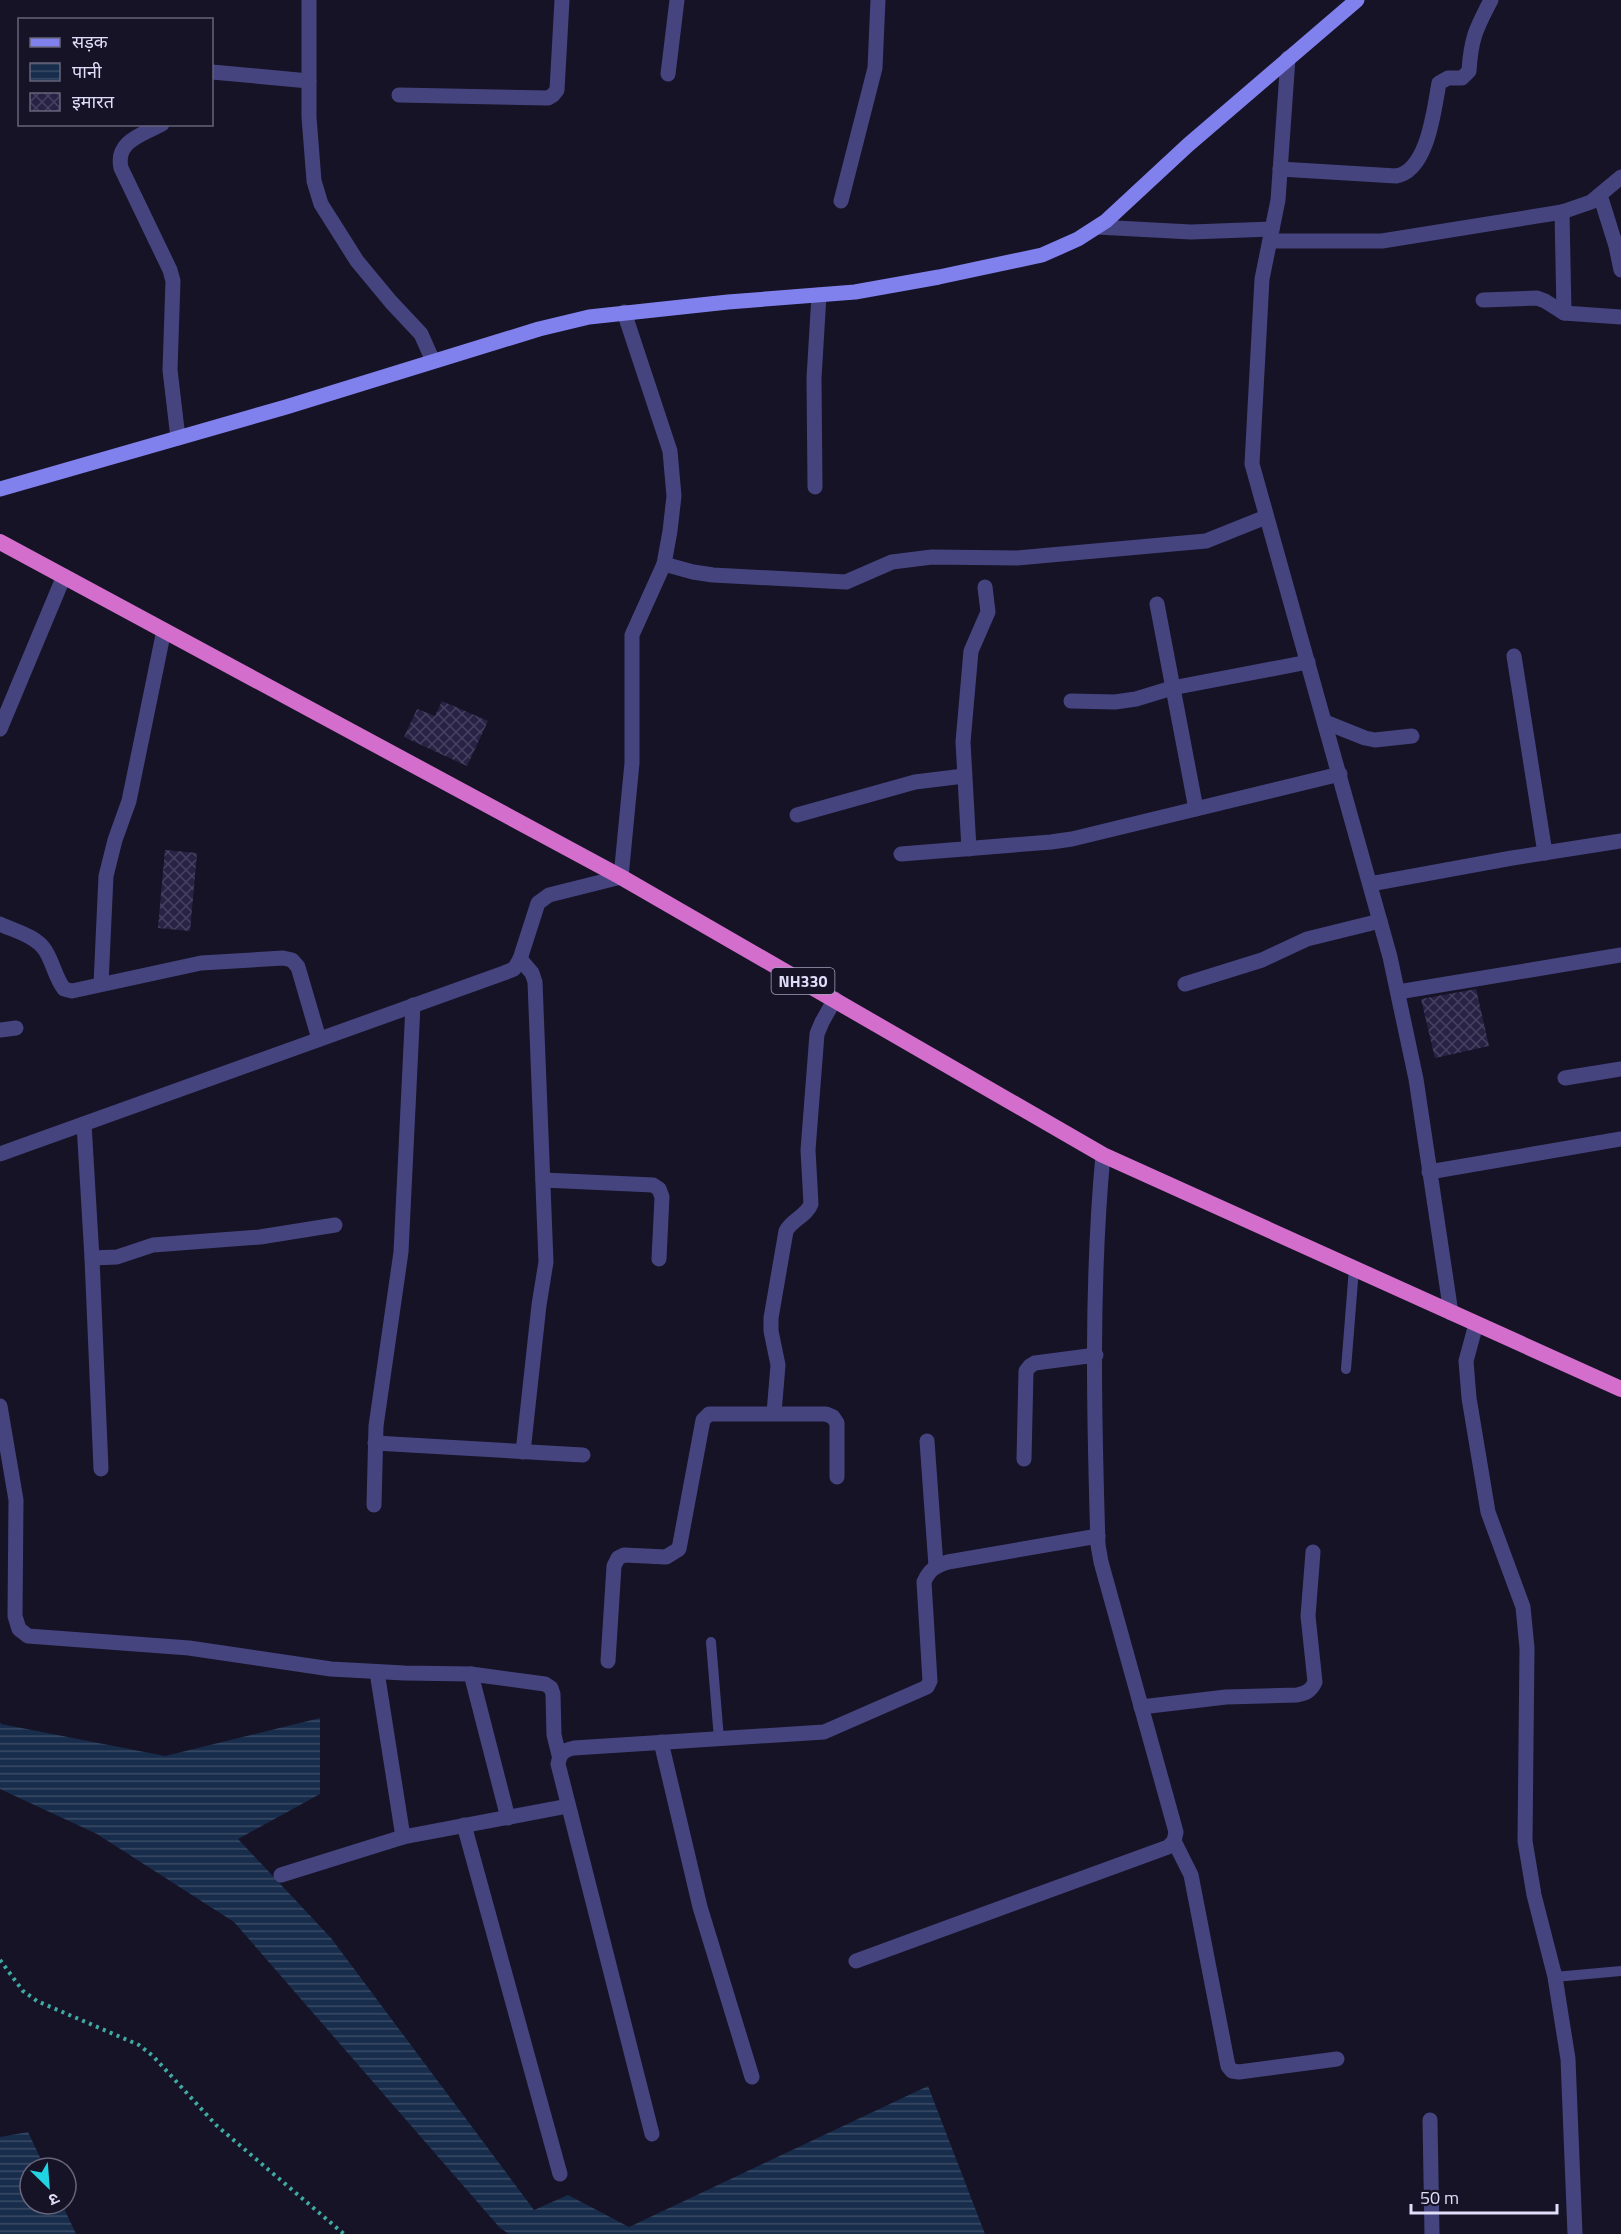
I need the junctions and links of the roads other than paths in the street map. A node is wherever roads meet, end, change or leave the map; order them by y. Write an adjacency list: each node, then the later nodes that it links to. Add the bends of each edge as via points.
1 (309, 0): 10 (street)
2 (562, 0): 11 (street, via 557,90 548,98)
3 (676, 0): 9 (street)
4 (878, 0): 16 (street, via 873,80)
5 (1357, 0): 7 (main road)
6 (1491, 0): 13 (street, via 1474,33 1466,76 1439,83 1427,141 1405,175)
7 (1292, 54): 13 (street); 18 (main road)
8 (213, 72): 10 (street)
9 (668, 74)
10 (309, 81): 26 (street, via 314,181 321,204 357,261 421,334)
11 (399, 95)
12 (158, 126): 27 (street, via 131,140 118,158 173,281 170,370)
13 (1287, 169): 19 (street, via 1278,200)
14 (1621, 177): 15 (street)
15 (1600, 195): 17 (street); 20 (street)
16 (841, 201)
17 (1562, 212): 19 (street, via 1382,241); 24 (street)
18 (1096, 227): 19 (street); 21 (main road, via 1042,255 939,277)
19 (1279, 238): 30 (street, via 1263,279 1252,464)
20 (1621, 270)
21 (819, 295): 23 (main road); 28 (street, via 814,378)
22 (1484, 300): 24 (street, via 1537,298)
23 (624, 312): 26 (main road, via 539,329); 32 (street, via 670,450 674,496)
24 (1564, 313): 25 (street)
25 (1621, 317)
26 (433, 361): 27 (main road)
27 (178, 438): 29 (main road)
28 (815, 487)
29 (0, 489)
30 (1266, 517): 32 (street, via 1206,541 1017,558 932,557 892,562 846,582 713,575); 38 (street)
31 (0, 542): 33 (highway, NH330)
32 (664, 564): 52 (street, via 632,635 632,763)
33 (64, 576): 36 (highway, NH330); 42 (street)
34 (985, 587): 45 (street, via 988,612 971,651)
35 (1157, 604): 39 (street)
36 (164, 630): 52 (highway, NH330); 58 (street, via 129,801 106,876)
37 (1514, 656): 50 (street)
38 (1308, 663): 39 (street); 41 (street)
39 (1172, 688): 40 (street, via 1115,702); 46 (street)
40 (1071, 701)
41 (1325, 722): 43 (street, via 1375,740); 44 (street)
42 (0, 729)
43 (1412, 736)
44 (1340, 774): 46 (street); 53 (street)
45 (964, 776): 47 (street, via 915,782); 49 (street)
46 (1196, 809): 49 (street, via 1072,839)
47 (797, 815)
48 (1621, 841): 50 (street)
49 (969, 849): 51 (street)
50 (1545, 853): 53 (street)
51 (901, 854)
52 (621, 877): 57 (street, via 549,895 538,903); 61 (highway, NH330)
53 (1370, 884): 54 (street)
54 (1380, 921): 59 (street, via 1307,939 1262,960); 60 (street)
55 (0, 924): 58 (street, via 36,940 64,989 72,991)
56 (1621, 955): 60 (street)
57 (520, 960): 62 (street, via 514,969); 73 (street, via 536,982)
58 (101, 984): 65 (street, via 201,963 292,960 298,967)
59 (1185, 984)
60 (1398, 992): 72 (street)
61 (834, 999): 71 (highway, NH330); 84 (street, via 817,1034 808,1150 811,1204 786,1231 771,1318 778,1365)
62 (413, 1005): 65 (street); 86 (street, via 401,1252)
63 (16, 1028): 64 (street)
64 (0, 1030)
65 (319, 1039): 68 (street)
66 (1621, 1069): 67 (street)
67 (1565, 1078)
68 (84, 1124): 70 (street); 75 (street)
69 (1621, 1139): 72 (street)
70 (0, 1154)
71 (1104, 1155): 77 (highway, NH330); 80 (street, via 1097,1215)
72 (1429, 1172): 78 (street)
73 (543, 1180): 76 (street, via 653,1185 659,1189); 87 (street, via 546,1273)
74 (335, 1225): 75 (street, via 260,1237 153,1245 117,1257)
75 (92, 1258): 90 (street)
76 (659, 1259)
77 (1354, 1268): 78 (highway, NH330); 81 (lane)
78 (1451, 1312): 79 (highway, NH330)
79 (1476, 1324): 82 (highway, NH330); 112 (street, via 1466,1361 1469,1398 1488,1512 1523,1607 1527,1648 1525,1841)
80 (1096, 1355): 89 (street, via 1035,1363 1026,1371); 93 (street)
81 (1346, 1369)
82 (1621, 1389)
83 (0, 1406): 98 (street, via 16,1500 15,1616 19,1629 28,1636 189,1648)
84 (774, 1413): 91 (street, via 833,1417 837,1423); 97 (street, via 714,1412 703,1419 679,1549 666,1557 618,1558)
85 (927, 1441): 95 (street)
86 (375, 1443): 87 (street); 92 (street)
87 (524, 1452): 88 (street)
88 (583, 1455)
89 (1024, 1459)
90 (101, 1469)
91 (837, 1477)
92 (374, 1505)
93 (1098, 1536): 95 (street); 100 (street, via 1101,1563)
94 (1312, 1551): 100 (street, via 1308,1604 1315,1682 1312,1688 1298,1695 1226,1697)
95 (936, 1566): 101 (street, via 924,1582 930,1682 927,1687 824,1732)
96 (711, 1642): 101 (lane)
97 (608, 1661)
98 (377, 1672): 99 (street); 107 (street)
99 (471, 1674): 103 (street, via 551,1688 554,1735); 105 (street)
100 (1141, 1707): 108 (street, via 1176,1832)
101 (719, 1738): 102 (street)
102 (661, 1742): 103 (street, via 574,1748); 114 (street, via 700,1907)
103 (560, 1755): 104 (street, via 558,1764)
104 (568, 1806): 105 (street); 116 (street)
105 (508, 1818): 106 (street)
106 (464, 1826): 107 (street); 117 (street)
107 (403, 1837): 109 (street)
108 (1174, 1841): 110 (street, via 1168,1847); 113 (street, via 1191,1875 1228,2066 1239,2072)
109 (282, 1875)
110 (856, 1961)
111 (1621, 1971): 112 (lane)
112 (1555, 1977): 119 (street, via 1568,2059)
113 (1337, 2059)
114 (753, 2077)
115 (1430, 2120): 118 (street)
116 (652, 2134)
117 (560, 2174)
118 (1432, 2234)
119 (1575, 2234)

